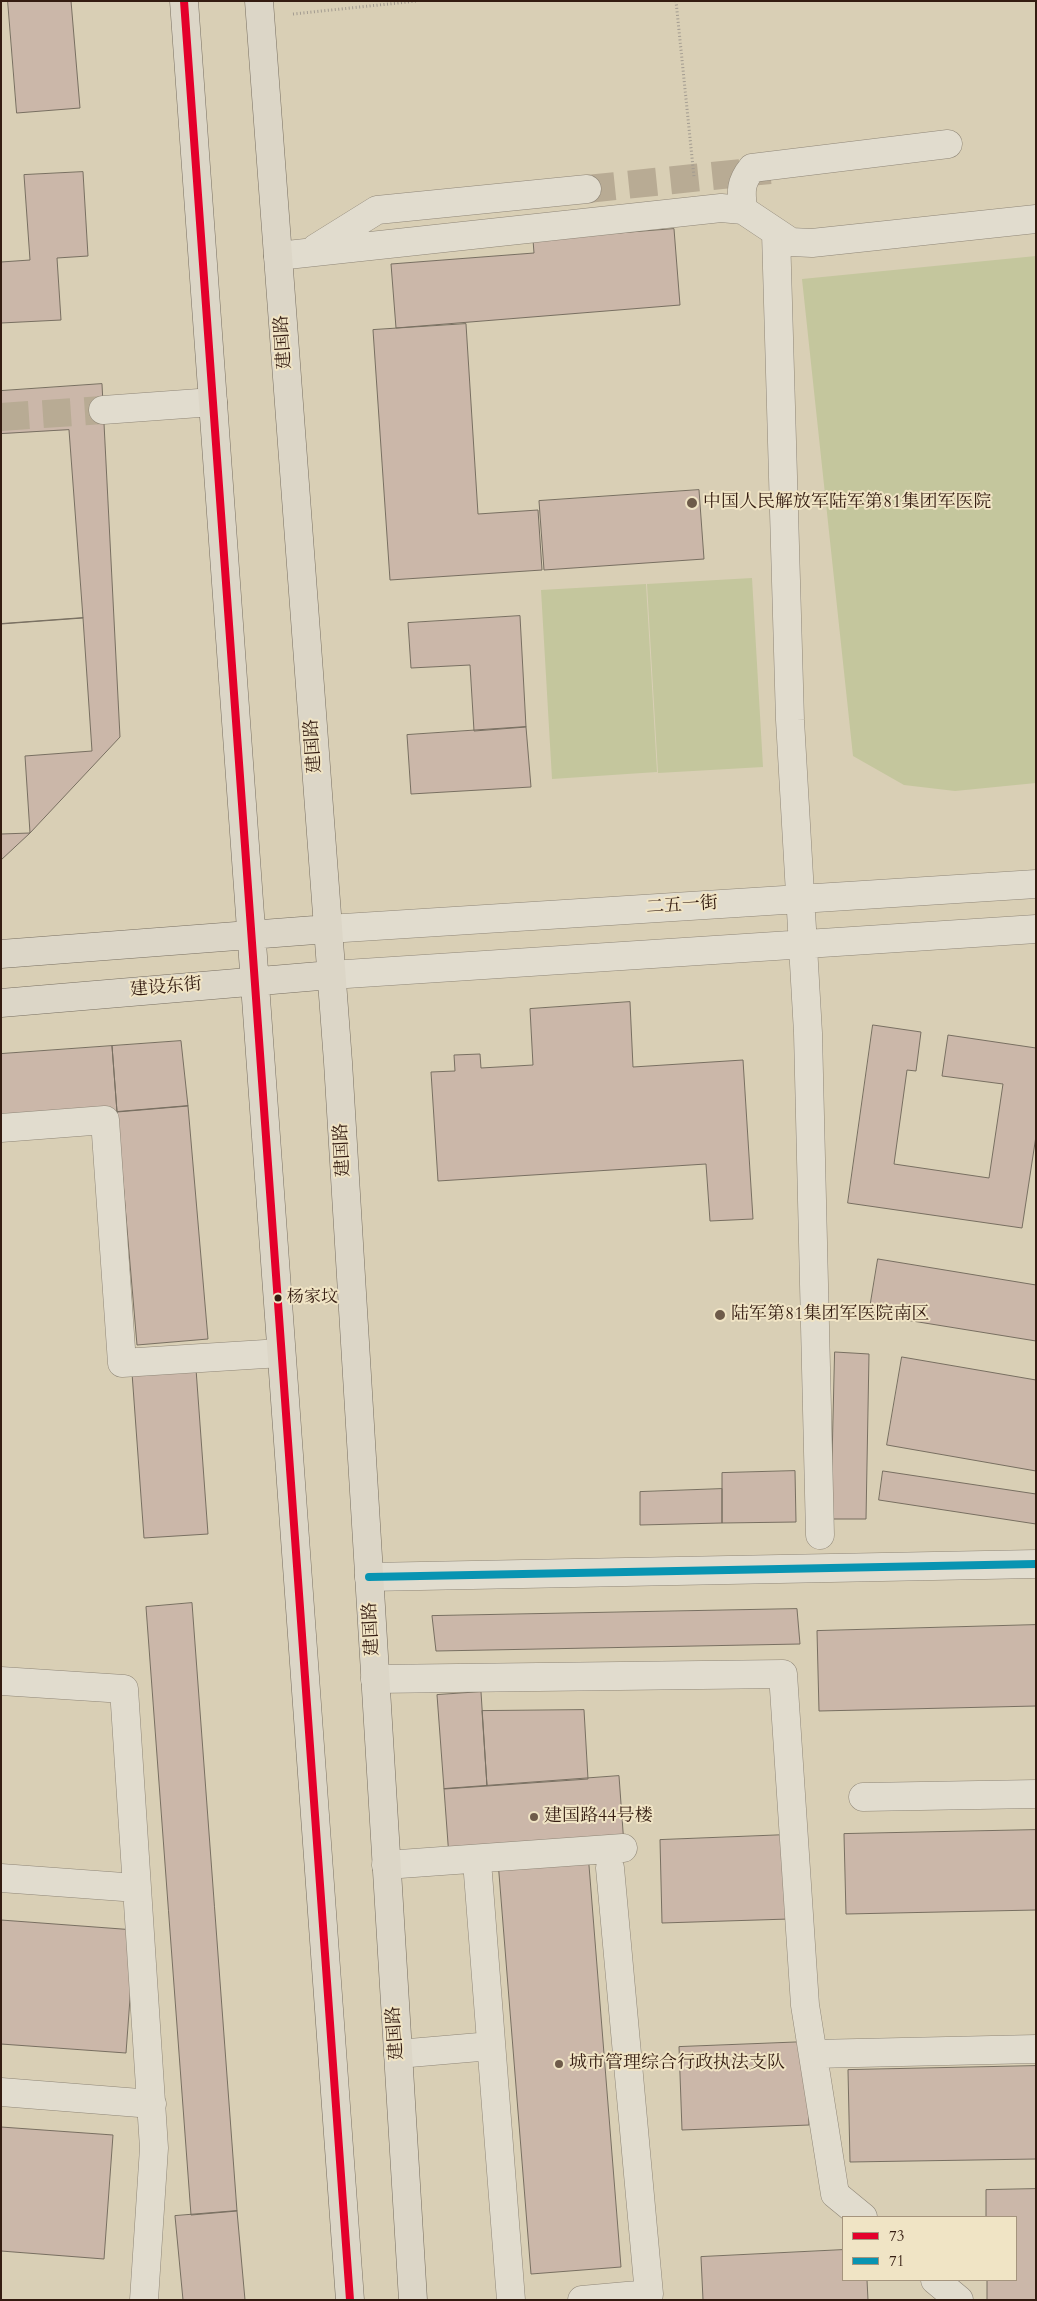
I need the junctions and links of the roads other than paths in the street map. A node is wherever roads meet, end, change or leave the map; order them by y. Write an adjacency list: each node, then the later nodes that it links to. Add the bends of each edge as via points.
1 (184, 1): 10 (main road)
2 (259, 10): 9 (main road, 建国路)
3 (948, 144): 5 (street, via 752,168 743,179)
4 (587, 188): 8 (street, via 377,210)
5 (743, 210): 7 (street); 8 (street, via 698,210)
6 (1036, 219): 7 (street, via 812,244 792,242)
7 (776, 233): 13 (street, via 790,710)
8 (308, 252): 9 (street)
9 (278, 256): 14 (main road, 建国路)
10 (213, 402): 11 (street); 16 (main road)
11 (103, 410)
12 (1036, 884): 13 (street, 二五一街)
13 (801, 899): 14 (street, 二五一街); 17 (street)
14 (328, 929): 16 (main road); 19 (main road, 建国路)
15 (1036, 929): 17 (street)
16 (252, 934): 18 (main road); 20 (main road)
17 (804, 944): 19 (street); 24 (street)
18 (1, 954)
19 (331, 975): 20 (main road, 建设东街); 26 (main road, 建国路)
20 (255, 981): 21 (main road, 建设东街); 23 (main road)
21 (1, 1003)
22 (1, 1128): 23 (street, via 105,1120 122,1363)
23 (281, 1353): 44 (main road)
24 (820, 1535)
25 (1036, 1564): 26 (street)
26 (368, 1576): 27 (main road, 建国路)
27 (375, 1680): 31 (main road, 建国路); 38 (street, via 783,1674 805,2005)
28 (1, 1681): 34 (street, via 124,1689)
29 (1036, 1794): 30 (street)
30 (862, 1797)
31 (386, 1866): 37 (main road, 建国路); 47 (street, via 616,1858 649,2294)
32 (478, 1874): 35 (street)
33 (1, 1878): 34 (street)
34 (137, 1888): 40 (street)
35 (491, 2046): 37 (street); 46 (street)
36 (1036, 2049): 38 (street)
37 (398, 2054): 45 (main road, 建国路)
38 (813, 2054): 41 (street, via 835,2194)
39 (1, 2092): 40 (street)
40 (152, 2104): 43 (street, via 154,2148)
41 (862, 2216)
42 (937, 2281): 48 (street)
43 (144, 2300)
44 (350, 2300)
45 (413, 2300)
46 (511, 2300)
47 (582, 2300)
48 (959, 2300)

